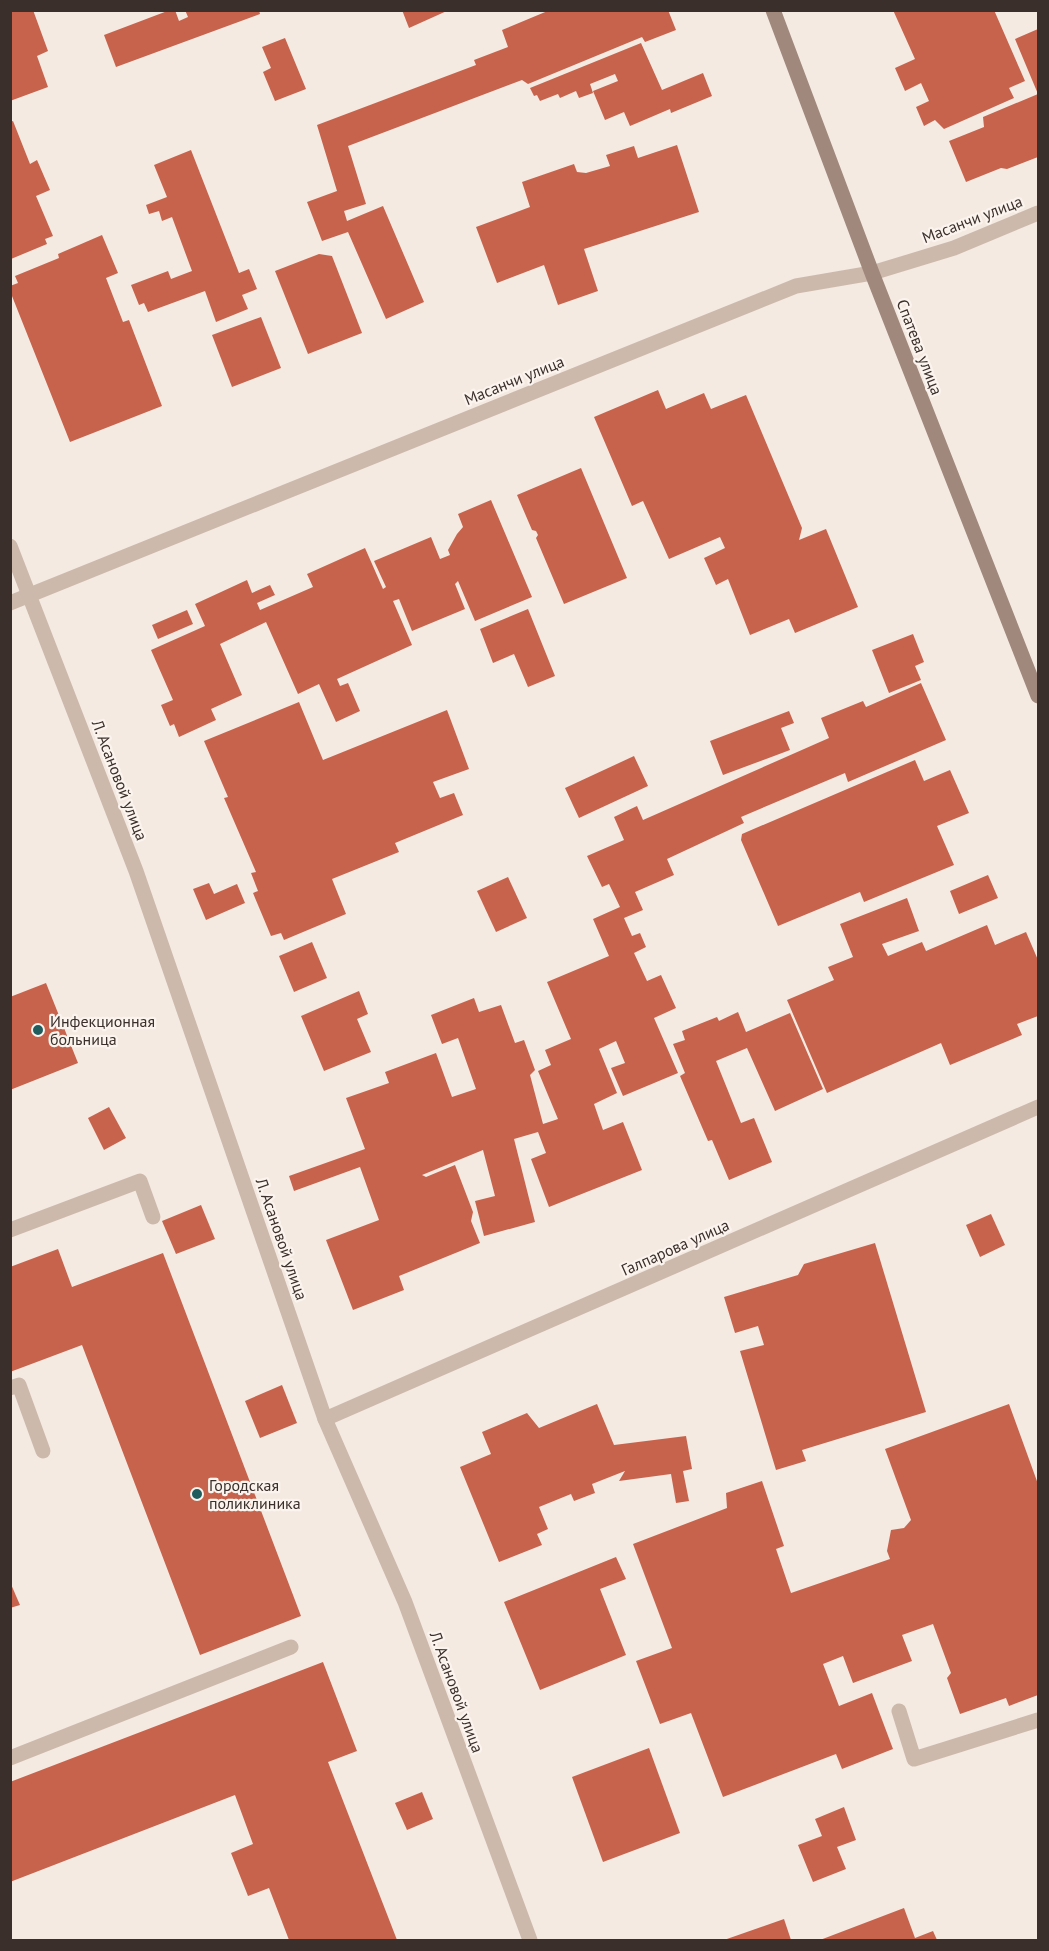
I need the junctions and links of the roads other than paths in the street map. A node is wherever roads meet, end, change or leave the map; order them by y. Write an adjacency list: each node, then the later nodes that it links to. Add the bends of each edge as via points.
1 (773, 10): 3 (street, Спатева улица)
2 (1038, 213): 3 (street, Масанчи улица, via 954,248)
3 (872, 273): 5 (street, Масанчи улица, via 796,286); 7 (street, Спатева улица)
4 (10, 546): 5 (street, Л. Асановой улица)
5 (30, 596): 6 (street, Масанчи улица); 12 (street, Л. Асановой улица, via 136,871)
6 (10, 603)
7 (1038, 696)
8 (1038, 1107): 12 (street, Галпарова улица)
9 (153, 1217): 10 (street, via 140,1181)
10 (10, 1230)
11 (10, 1388): 13 (street, via 20,1385)
12 (325, 1419): 18 (street, Л. Асановой улица, via 405,1602)
13 (43, 1451)
14 (291, 1647): 17 (street)
15 (899, 1711): 16 (street, via 914,1759)
16 (1038, 1720)
17 (11, 1757)
18 (530, 1941)

